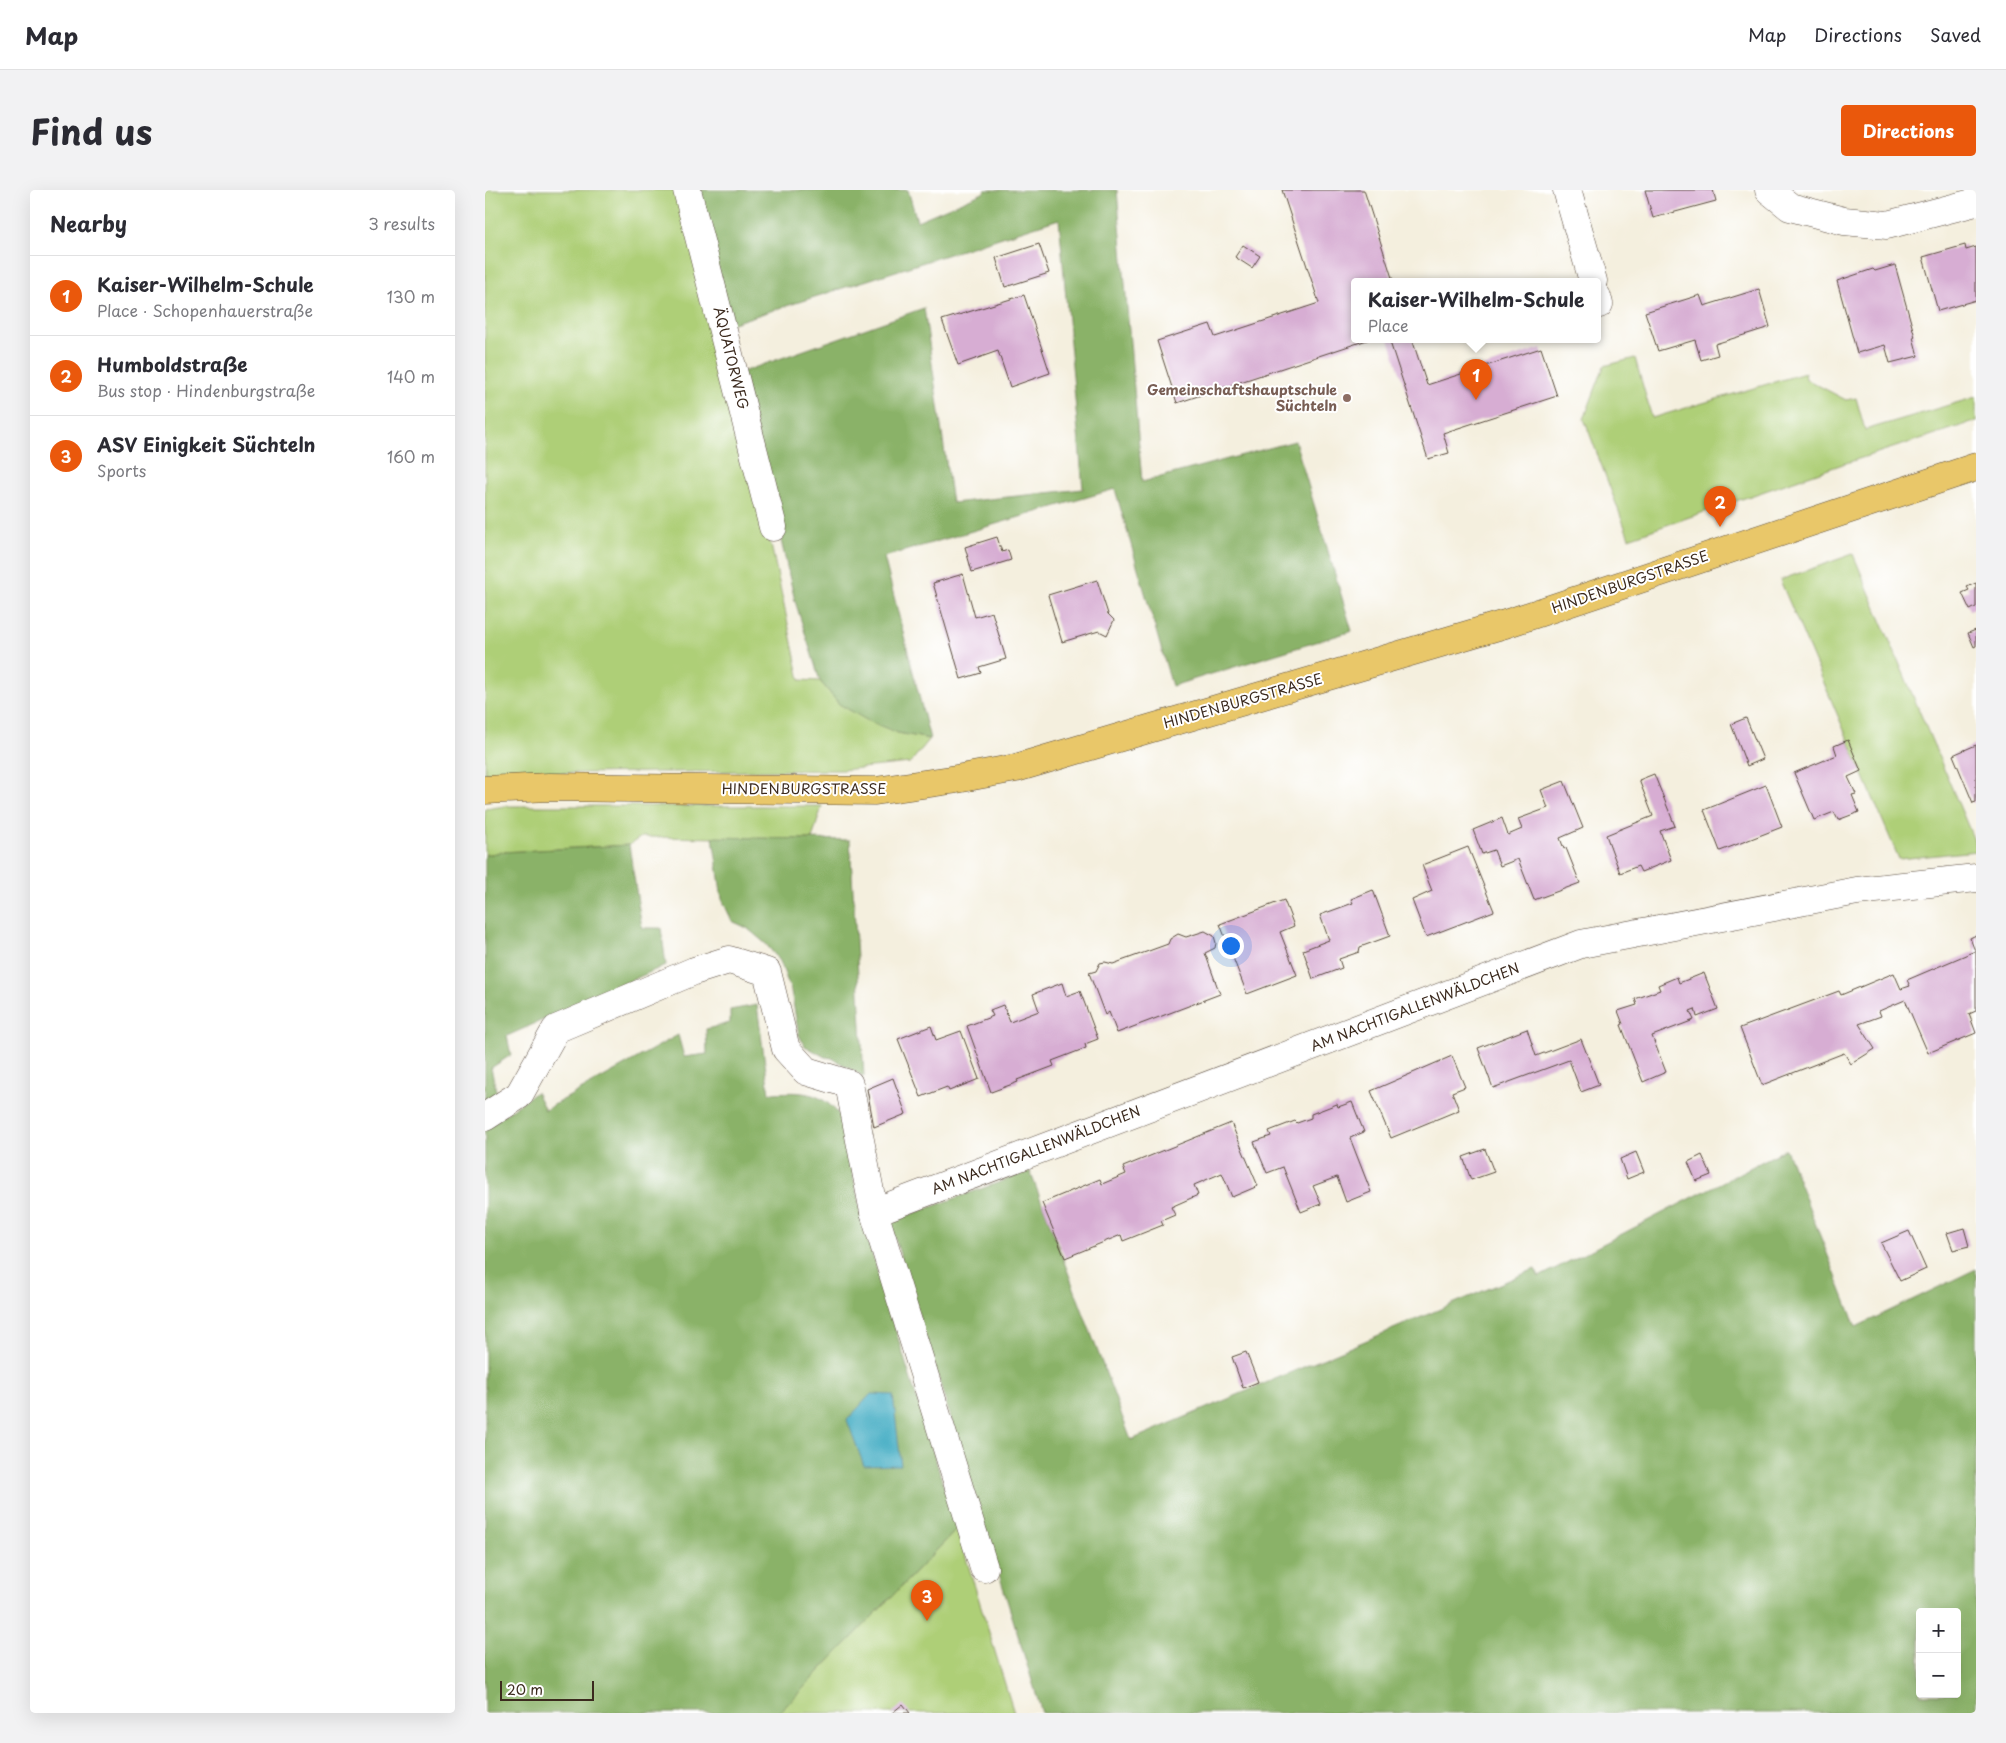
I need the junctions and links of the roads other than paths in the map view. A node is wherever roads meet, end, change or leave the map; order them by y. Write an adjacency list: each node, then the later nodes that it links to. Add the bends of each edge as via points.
1 (687, 190): 7 (street, ÄQUATORWEG)
2 (1567, 190): 5 (street)
3 (1769, 190): 4 (street, via 1790,207 1844,222 1887,225)
4 (1976, 202)
5 (1592, 278)
6 (1976, 467): 8 (main road, HINDENBURGSTRASSE, via 1505,624 1016,768 875,791 549,787)
7 (773, 527)
8 (485, 790)
9 (1976, 878): 11 (street, AM NACHTIGALLENWÄLDCHEN, via 1857,891 1581,944)
10 (485, 1117): 11 (street, via 519,1095 556,1029 694,971 729,960 767,972 786,1050 805,1071 849,1084)
11 (874, 1212): 12 (street)
12 (983, 1568)

